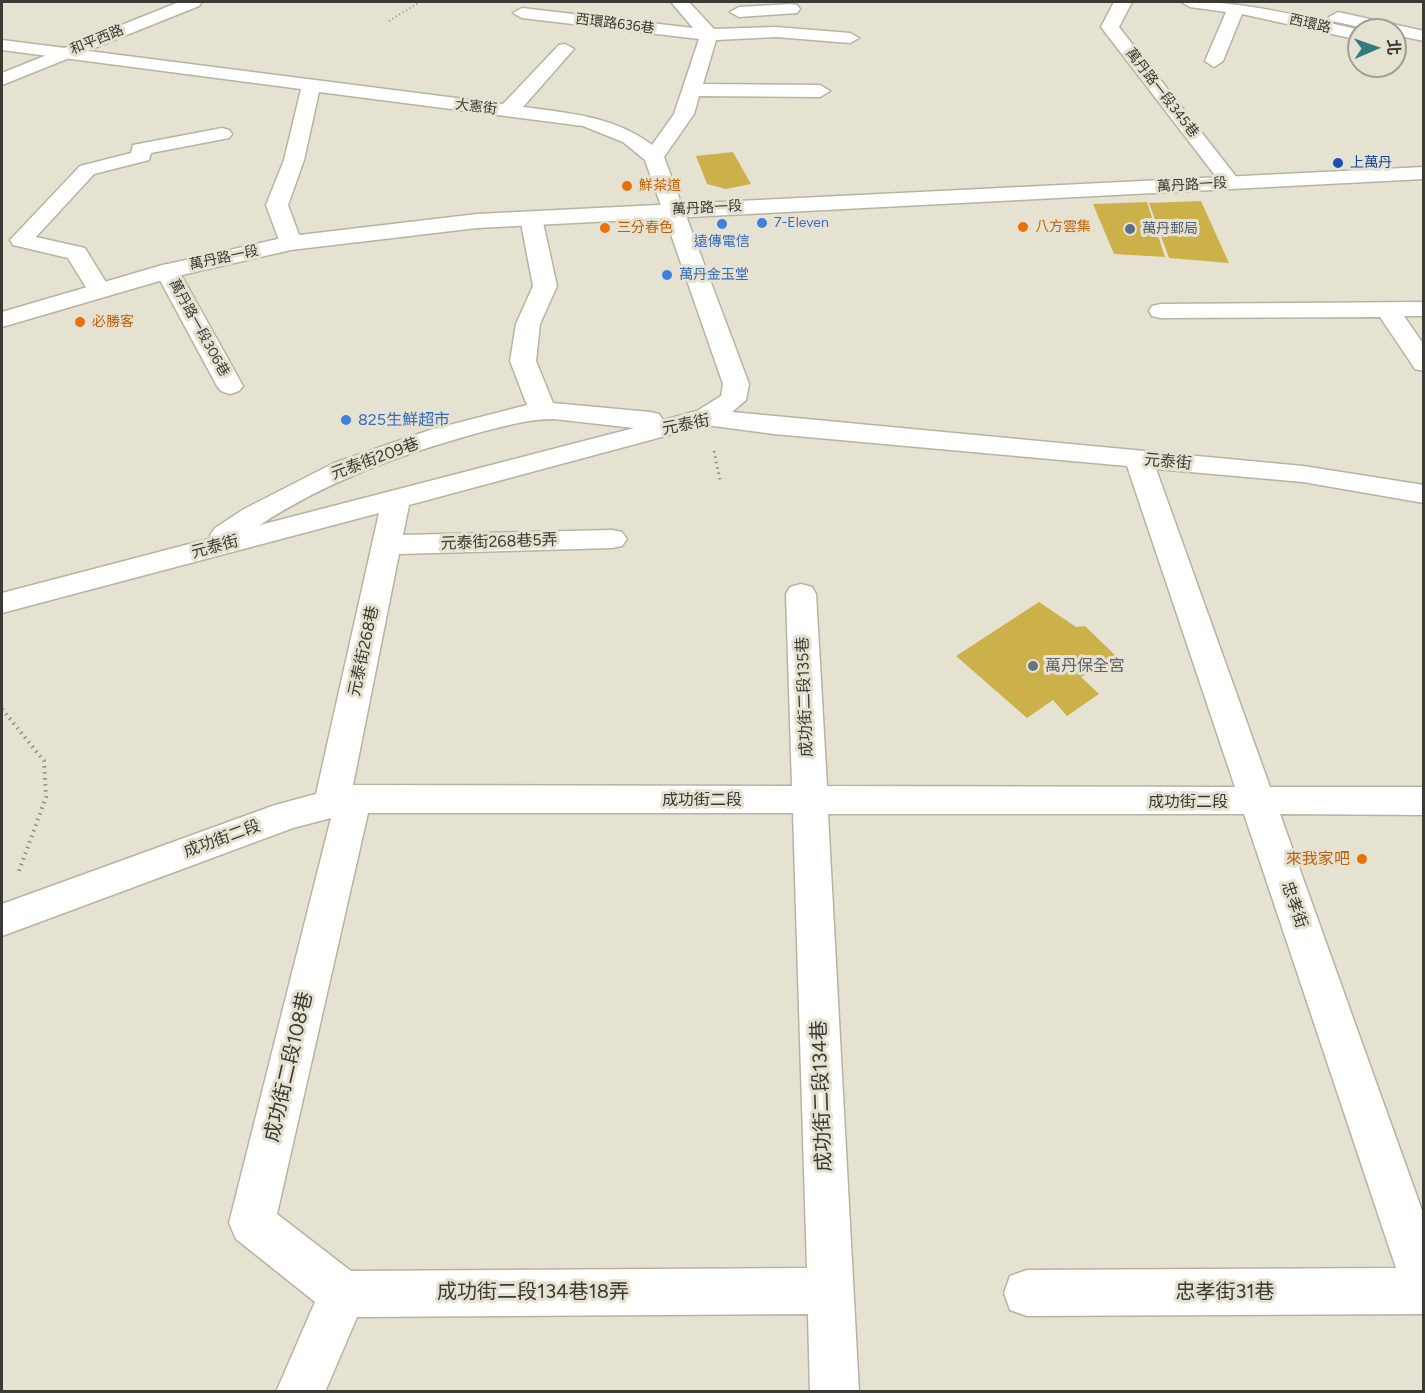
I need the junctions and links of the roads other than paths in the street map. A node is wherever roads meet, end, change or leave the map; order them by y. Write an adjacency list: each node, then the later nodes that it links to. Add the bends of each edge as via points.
1 (193, 2): 17 (street, 和平西路)
2 (1123, 2): 27 (street, 萬丹路一段345巷, via 1110,27)
3 (1190, 2): 7 (street, 西環路)
4 (1272, 2): 11 (street, 西環路)
5 (686, 8): 6 (street, via 719,13); 10 (street)
6 (791, 9)
7 (1236, 9): 9 (street, 西環路); 18 (street)
8 (522, 13): 10 (street, 西環路636巷)
9 (1347, 32)
10 (709, 34): 12 (street, 西環路636巷, via 776,32); 21 (street)
11 (1424, 36)
12 (850, 38)
13 (2, 45): 17 (street, 大憲街)
14 (1407, 46): 16 (street)
15 (565, 49): 23 (street)
16 (1424, 50)
17 (65, 53): 19 (street, 和平西路); 20 (street, 大憲街)
18 (1214, 61)
19 (2, 79)
20 (310, 86): 23 (street, 大憲街); 30 (street, via 294,160 277,205)
21 (693, 90): 22 (street); 25 (street, via 684,114)
22 (820, 91)
23 (508, 111): 25 (street, 大憲街, via 587,121 630,138)
24 (222, 134): 32 (street, via 140,149 142,156 87,170 21,240 77,253)
25 (654, 157): 28 (street)
26 (1424, 173): 27 (street, 萬丹路一段)
27 (1232, 183): 28 (street, 萬丹路一段)
28 (672, 209): 29 (street, 萬丹路一段); 40 (street, via 736,384 733,399)
29 (531, 218): 30 (street, 萬丹路一段); 39 (street, via 544,286 528,324 523,361)
30 (291, 243): 31 (street, 萬丹路一段)
31 (167, 271): 32 (street, 萬丹路一段); 38 (street, 萬丹路一段306巷)
32 (98, 290): 36 (street, 萬丹路一段)
33 (1424, 309): 34 (street)
34 (1388, 310): 35 (street); 37 (street)
35 (1161, 311)
36 (2, 320)
37 (1424, 364)
38 (230, 386)
39 (543, 411): 40 (street, 元泰街209巷, via 611,420); 46 (street, 元泰街209巷, via 446,433 347,466 265,508)
40 (706, 417): 41 (street, 元泰街); 43 (street, 元泰街)
41 (1139, 460): 42 (street, 元泰街, via 1303,474); 52 (street, 忠孝街)
42 (1424, 494)
43 (396, 498): 45 (street, 元泰街268巷); 46 (street, 元泰街)
44 (612, 539): 45 (street, 元泰街268巷5弄)
45 (386, 545): 49 (street, 元泰街268巷)
46 (204, 549): 48 (street, 元泰街)
47 (801, 594): 50 (street, 成功街二段135巷)
48 (2, 603)
49 (343, 801): 50 (street, 成功街二段); 53 (street, 成功街二段, via 288,815); 59 (street, 成功街二段108巷, via 252,1223)
50 (810, 801): 52 (street, 成功街二段); 56 (street, 成功街二段134巷)
51 (1424, 801): 52 (street, 成功街二段)
52 (1258, 802): 54 (street, 忠孝街)
53 (2, 920)
54 (1410, 1196): 55 (street, 忠孝街)
55 (1424, 1282)
56 (831, 1291): 59 (street, 成功街二段134巷18弄); 61 (street, 成功街二段134巷)
57 (1424, 1291): 58 (street, 忠孝街31巷)
58 (1027, 1293)
59 (343, 1294): 60 (street)
60 (300, 1392)
61 (835, 1392)

